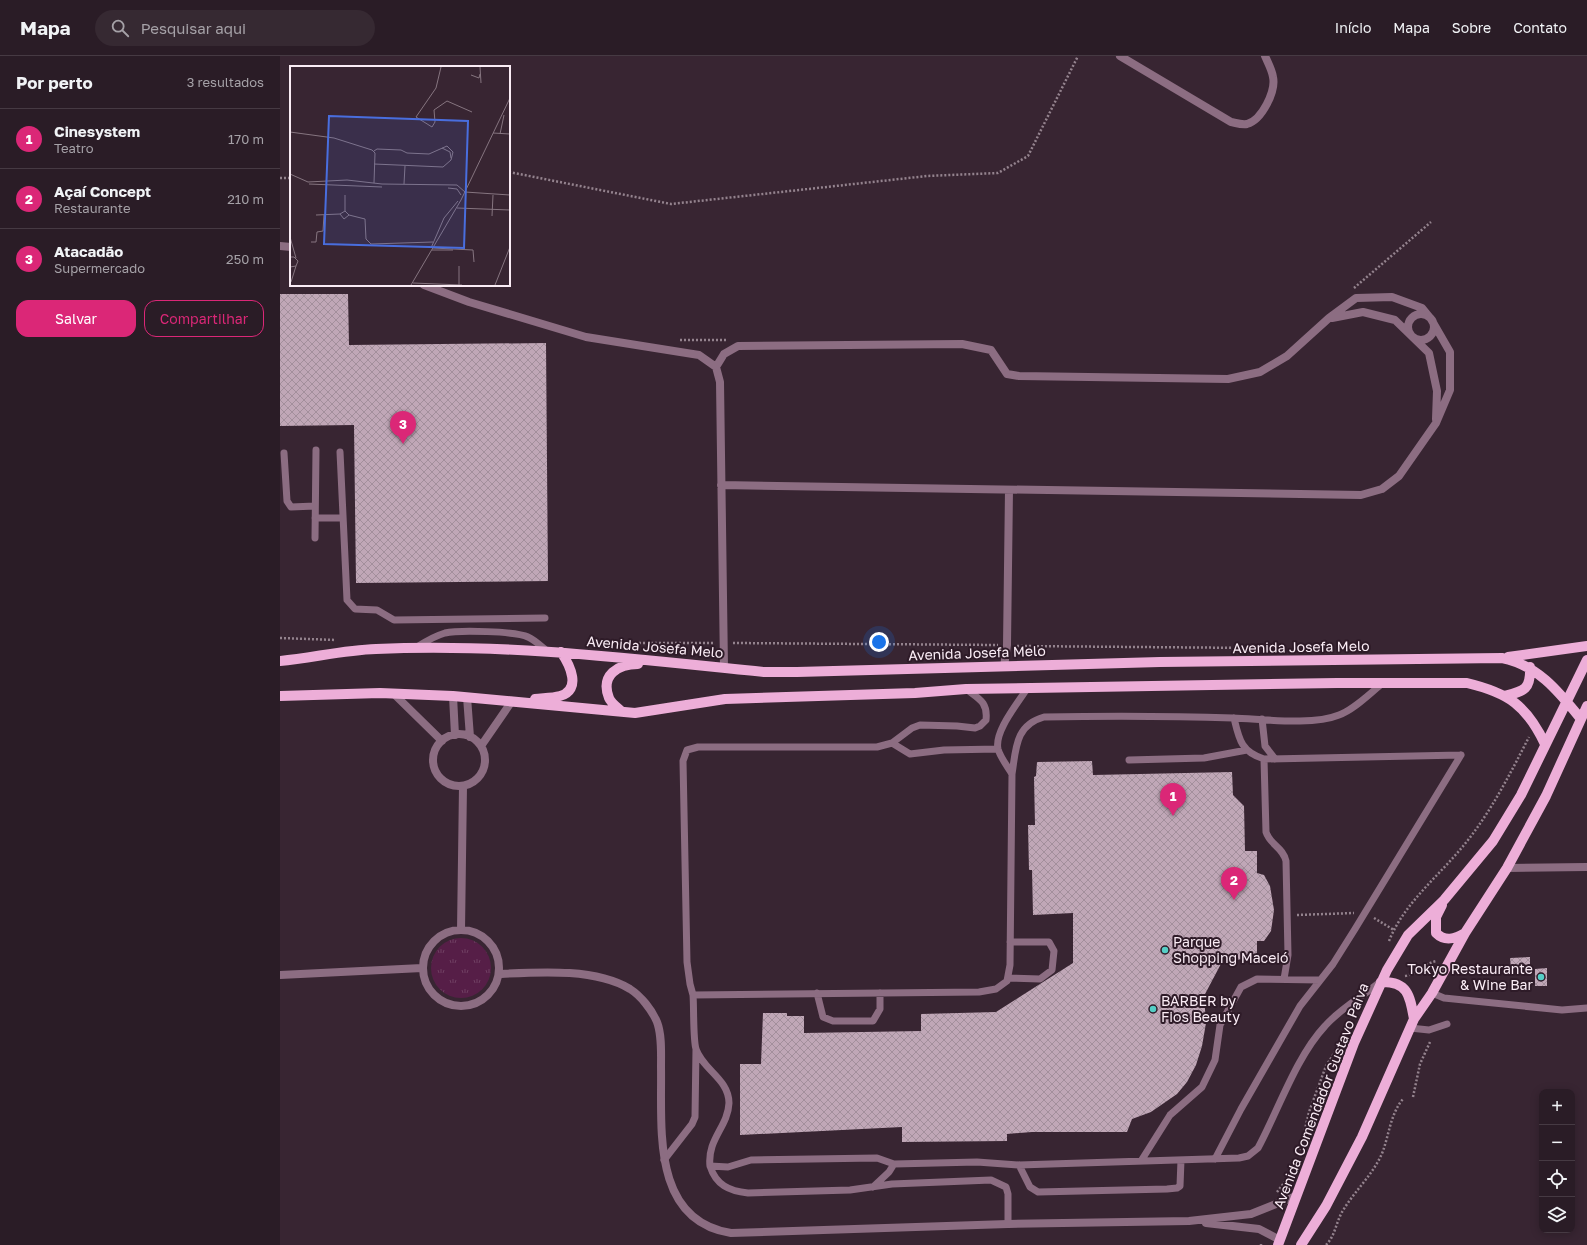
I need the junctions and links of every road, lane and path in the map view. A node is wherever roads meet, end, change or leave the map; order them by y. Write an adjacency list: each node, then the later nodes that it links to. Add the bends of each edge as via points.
1 (1078, 56): 4 (path, via 1028,156 998,173 927,176 671,204)
2 (1120, 56): 3 (street, via 1231,122 1241,124 1248,124 1254,120 1269,101 1274,78)
3 (1265, 56)
4 (510, 172)
5 (280, 246): 6 (street)
6 (290, 247)
7 (427, 286): 11 (street, via 469,302 586,337 698,355)
8 (1329, 318): 9 (street, via 1356,298 1392,297 1422,308); 10 (street, via 1363,312 1395,320); 11 (street, via 1286,356 1260,372 1228,379 1019,376 1007,374 991,350 962,344 738,346 724,354)
9 (1431, 319): 10 (street, via 1434,327 1431,335 1425,340); 10 (street, via 1420,314 1412,318 1408,330); 12 (street, via 1450,352 1450,390)
10 (1412, 338): 12 (street, via 1429,353 1436,391)
11 (716, 367): 16 (street, via 720,382)
12 (1436, 422): 17 (street, via 1399,476 1382,489 1361,496)
13 (316, 450): 18 (lane)
14 (340, 452): 20 (lane)
15 (284, 453): 18 (lane, via 287,501 291,507)
16 (721, 485): 17 (street); 28 (street)
17 (1009, 490): 29 (street)
18 (315, 506): 19 (lane)
19 (315, 518): 20 (lane); 21 (lane)
20 (343, 518): 23 (lane, via 346,600 355,609 377,610 394,620)
21 (315, 538)
22 (545, 618): 23 (lane)
23 (480, 619): 24 (lane)
24 (479, 632): 31 (lane, via 447,633 433,637); 33 (lane, via 519,634 529,637)
25 (280, 638): 26 (path)
26 (340, 640)
27 (591, 643): 28 (path)
28 (723, 643): 29 (path); 41 (street)
29 (1007, 646): 32 (path); 39 (street)
30 (1587, 646): 35 (main road)
31 (415, 648): 33 (main road, Avenida Josefa Melo, via 469,647); 37 (main road, Avenida Josefa Melo, via 375,649)
32 (1259, 648)
33 (548, 652): 34 (main road, Avenida Josefa Melo)
34 (562, 652): 38 (main road, Avenida Josefa Melo); 50 (main road, via 573,674 569,691 560,696)
35 (1502, 658): 39 (main road, Avenida Josefa Melo); 40 (main road, Avenida Josefa Melo)
36 (1587, 660): 51 (main road, Avenida Comendador Gustavo Paiva)
37 (280, 661)
38 (674, 663): 41 (main road, Avenida Josefa Melo); 53 (main road, via 629,664 616,669 609,677 607,685 609,699)
39 (1004, 666): 41 (main road, Avenida Josefa Melo, via 797,672)
40 (1530, 667): 48 (main road, via 1526,689); 51 (main road, Avenida Josefa Melo)
41 (724, 668)
42 (1383, 682): 43 (main road); 48 (main road, via 1467,683); 55 (lane, via 1340,715 1311,720)
43 (1028, 687): 44 (main road); 64 (lane, via 1005,722 999,736)
44 (966, 689): 53 (main road, via 725,699 657,711); 61 (lane, via 984,703 986,720 980,726 975,728 920,725)
45 (394, 694): 46 (main road); 47 (main road); 60 (street)
46 (280, 696)
47 (453, 696): 49 (main road); 58 (street)
48 (1504, 696): 57 (main road, via 1518,704)
49 (467, 697): 50 (main road); 59 (street)
50 (515, 701): 53 (main road); 63 (street)
51 (1566, 701): 56 (main road, Avenida Josefa Melo); 62 (main road, Avenida Comendador Gustavo Paiva)
52 (1587, 706): 56 (main road)
53 (622, 712)
54 (1234, 718): 55 (lane); 65 (lane); 69 (lane, via 1120,716 1036,719 1029,722 1020,737)
55 (1262, 719): 66 (lane, via 1265,746)
56 (1581, 719): 71 (main road, via 1546,796)
57 (1535, 724): 62 (main road); 77 (path, via 1503,789 1465,844 1429,884)
58 (455, 735): 59 (street); 60 (street)
59 (470, 737): 63 (street)
60 (442, 741): 70 (street, via 437,746 432,761 437,775 448,784)
61 (892, 742): 64 (lane, via 910,754 944,750); 93 (lane, via 877,747 698,747 687,750 683,761 687,962)
62 (1546, 744): 73 (main road, Avenida Comendador Gustavo Paiva, via 1521,795 1493,841)
63 (481, 746): 70 (street, via 485,760 481,774 476,780)
64 (998, 749): 69 (lane)
65 (1246, 750): 67 (lane); 68 (lane, via 1204,758)
66 (1275, 758): 67 (lane); 74 (lane, via 1461,755)
67 (1264, 759): 75 (lane, via 1266,832 1268,839 1284,854)
68 (1129, 760)
69 (1012, 774): 79 (lane)
70 (463, 786): 76 (street)
71 (1507, 868): 72 (street); 78 (main road)
72 (1587, 868)
73 (1444, 900): 78 (main road, via 1436,917 1436,933 1448,940); 89 (main road, Avenida Comendador Gustavo Paiva, via 1408,936)
74 (1366, 913): 75 (path); 77 (path); 88 (lane)
75 (1287, 915): 87 (lane, via 1287,966)
76 (461, 930): 82 (street, via 439,937 424,956); 83 (street, via 477,934 490,943 498,957)
77 (1394, 930): 80 (path)
78 (1465, 933): 92 (main road)
79 (1010, 942): 86 (lane); 86 (lane, via 1049,942 1054,951 1052,970 1040,979)
80 (1388, 945)
81 (1439, 961): 85 (path, via 1426,964 1414,974)
82 (422, 968): 83 (street, via 424,979 433,994 447,1004 458,1007 480,1002 496,985); 84 (street)
83 (499, 974): 104 (street, via 567,972 614,982 631,990 649,1007 657,1022 660,1038)
84 (280, 975)
85 (1400, 976)
86 (1008, 978): 91 (lane, via 1003,985 988,991)
87 (1284, 979): 88 (lane); 106 (lane, via 1257,979 1241,987 1220,1025 1215,1060 1202,1087 1170,1115)
88 (1320, 980): 103 (lane, via 1300,1006)
89 (1381, 982): 95 (main road, via 1397,983 1404,988 1409,995); 103 (lane, via 1340,1011 1316,1036 1254,1153 1239,1158); 112 (main road, Avenida Comendador Gustavo Paiva, via 1354,1043)
90 (817, 993): 91 (lane); 91 (lane, via 823,1017 833,1021 874,1020 880,1009); 93 (lane)
91 (880, 993)
92 (1432, 993): 94 (lane, via 1444,998 1562,1010); 95 (main road)
93 (693, 994): 99 (lane)
94 (1587, 1008)
95 (1412, 1023): 96 (lane, via 1429,1030); 117 (main road, via 1362,1137 1326,1206)
96 (1447, 1024)
97 (1430, 1042): 100 (path, via 1420,1064)
98 (1340, 1043): 102 (path, via 1326,1066 1309,1112)
99 (696, 1049): 104 (lane, via 695,1117); 109 (lane, via 719,1077 729,1102 727,1114 711,1144)
100 (1413, 1097)
101 (1402, 1099): 118 (path, via 1389,1128 1383,1152 1371,1175 1353,1195 1341,1214 1331,1240)
102 (1298, 1156)
103 (1214, 1159): 105 (lane)
104 (664, 1160): 115 (street, via 671,1186 688,1214 714,1230 730,1233)
105 (1181, 1160): 106 (lane); 108 (lane, via 1180,1186 1159,1189 1038,1192 1030,1187)
106 (1141, 1161): 108 (lane)
107 (894, 1164): 108 (lane, via 977,1162); 109 (lane, via 877,1158 752,1160 728,1167); 111 (lane)
108 (1019, 1165)
109 (710, 1166): 111 (lane, via 721,1185 738,1192 850,1190)
110 (1293, 1169): 113 (path, via 1270,1199)
111 (873, 1187): 115 (lane, via 991,1180 1006,1187)
112 (1296, 1196): 113 (street); 116 (main road, Avenida Comendador Gustavo Paiva)
113 (1270, 1207): 114 (street, via 1244,1215)
114 (1189, 1221): 115 (street); 116 (street, via 1259,1229)
115 (1008, 1224)
116 (1279, 1243)
117 (1301, 1245)
118 (1326, 1245)

